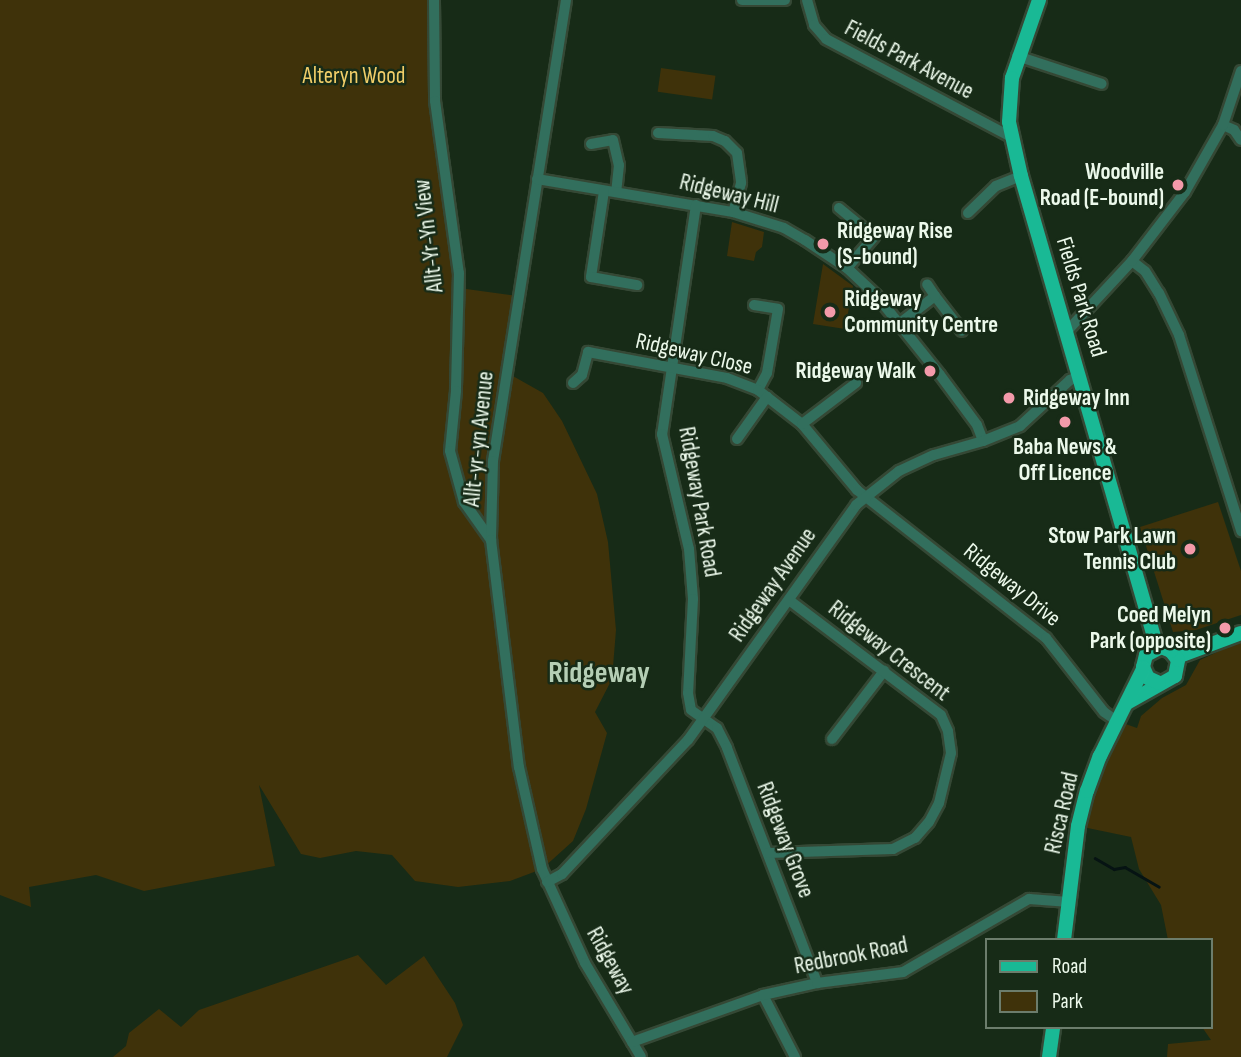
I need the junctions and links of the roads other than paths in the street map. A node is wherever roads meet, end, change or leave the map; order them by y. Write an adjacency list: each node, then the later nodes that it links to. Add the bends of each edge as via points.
1 (434, 0): 42 (street, Allt-Yr-Yn View, via 435,102 459,273 450,451 464,502)
2 (566, 0): 17 (street, Allt-yr-yn Avenue)
3 (742, 0): 4 (street)
4 (754, 0): 5 (street)
5 (785, 0)
6 (807, 0): 13 (street, Fields Park Avenue, via 814,25 825,39)
7 (1039, 0): 8 (main road, Fields Park Road)
8 (1017, 56): 10 (street); 13 (main road, Fields Park Road, via 1010,102)
9 (1241, 71): 11 (street)
10 (1102, 83)
11 (1223, 125): 14 (street); 23 (street, via 1185,192)
12 (658, 133): 21 (street, via 713,136 737,153 741,183)
13 (1013, 138): 16 (main road, Fields Park Road)
14 (1241, 140)
15 (591, 144): 18 (street, via 613,140 618,165)
16 (1021, 176): 22 (street, via 996,186); 30 (main road, Fields Park Road)
17 (537, 179): 18 (street, Ridgeway Hill); 42 (street, Allt-yr-yn Avenue, via 493,461)
18 (610, 191): 19 (street, Ridgeway Hill); 26 (street, via 591,277)
19 (696, 205): 21 (street, Ridgeway Hill); 32 (street, Ridgeway Park Road)
20 (839, 208): 24 (street, via 874,237)
21 (733, 212): 24 (street, Ridgeway Hill, via 784,228)
22 (968, 213)
23 (1132, 261): 30 (street); 41 (street, via 1159,293 1179,335)
24 (847, 268): 29 (street, Ridgeway Hill)
25 (927, 284): 27 (street)
26 (637, 285)
27 (935, 296): 29 (street); 31 (street)
28 (754, 305): 36 (street, via 778,309)
29 (900, 323): 39 (street, Ridgeway Hill, via 977,425)
30 (1068, 330): 33 (main road, Fields Park Road)
31 (962, 331)
32 (671, 367): 34 (street, Ridgeway Close, via 588,352 582,375); 36 (street, Ridgeway Close, via 727,378); 51 (street, Ridgeway Park Road, via 662,434 689,549 694,599 688,693 691,710)
33 (1080, 376): 39 (street, Ridgeway Avenue, via 1020,426); 45 (main road, Fields Park Road)
34 (573, 383)
35 (856, 383): 37 (street)
36 (763, 394): 37 (street, Ridgeway Close); 38 (street)
37 (802, 424): 40 (street, Ridgeway Close)
38 (737, 439)
39 (983, 441): 40 (street, Ridgeway Avenue, via 934,454 899,471)
40 (866, 496): 43 (street, Ridgeway Avenue); 52 (street, Ridgeway Drive, via 1046,638 1104,712)
41 (1241, 531)
42 (491, 540): 55 (street, Allt-yr-yn Avenue, via 519,767)
43 (789, 600): 48 (street, Ridgeway Crescent); 51 (street, Ridgeway Avenue)
44 (1241, 633): 46 (main road)
45 (1157, 648): 46 (main road, via 1167,648); 47 (main road, via 1146,655)
46 (1177, 657): 49 (main road, via 1175,676)
47 (1143, 669): 49 (main road, via 1148,678); 50 (main road, Risca Road)
48 (884, 671): 53 (street); 54 (street, Ridgeway Crescent, via 941,715 948,731 951,753 945,786 929,822 915,838 893,849)
49 (1160, 683): 50 (main road, Risca Road)
50 (1127, 704): 52 (main road, Risca Road)
51 (704, 719): 54 (street, Ridgeway Grove, via 717,728 727,748); 55 (street, Ridgeway Avenue, via 562,874)
52 (1117, 721): 56 (main road, Risca Road, via 1087,792)
53 (832, 739)
54 (768, 853): 58 (street, Ridgeway Grove)
55 (547, 882): 61 (street, Ridgeway, via 585,963)
56 (1069, 902): 57 (main road, Risca Road); 58 (street, Redbrook Road, via 1029,899 910,969)
57 (1064, 938)
58 (817, 983): 59 (street, Redbrook Road)
59 (763, 995): 61 (street, Redbrook Road); 63 (street)
60 (1054, 1029): 64 (main road)
61 (632, 1042): 62 (street, Ridgeway)
62 (641, 1057)
63 (795, 1057)
64 (1049, 1057)

